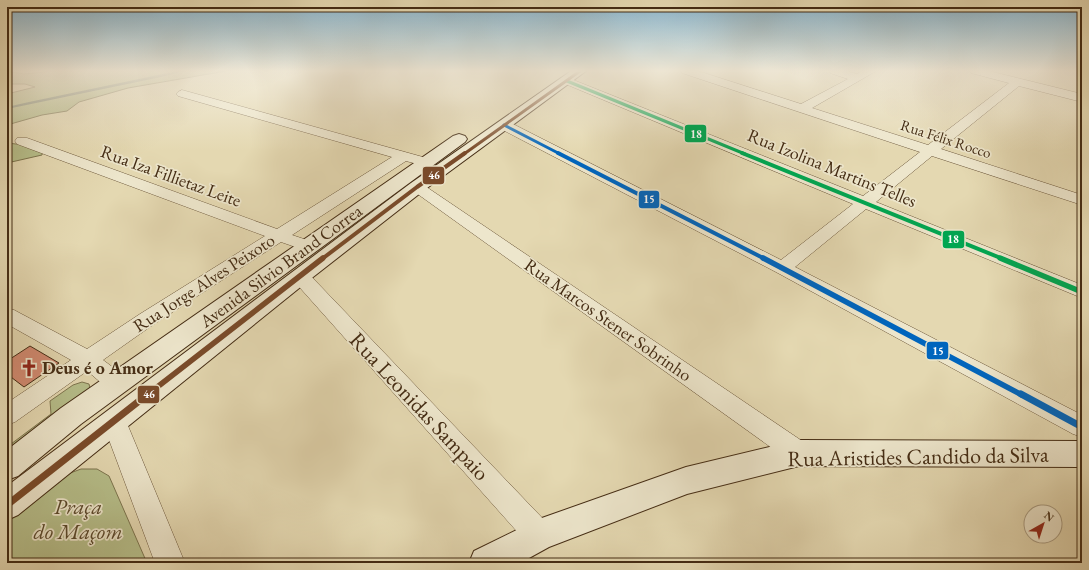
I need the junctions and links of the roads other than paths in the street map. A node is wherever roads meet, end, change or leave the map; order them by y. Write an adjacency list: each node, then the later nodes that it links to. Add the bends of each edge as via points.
1 (195, 98): 12 (street)
2 (527, 98): 13 (main road, Avenida Silvio Brand Correa, via 479,125)
3 (538, 98): 9 (main road, Avenida Silvio Brand Correa)
4 (623, 98): 16 (street, Rua Izolina Martins Telles)
5 (770, 98): 8 (street, Rua Félix Rocco)
6 (822, 98): 8 (street)
7 (997, 98): 11 (street)
8 (803, 108): 11 (street, Rua Félix Rocco)
9 (504, 125): 14 (main road, Avenida Silvio Brand Correa); 19 (street)
10 (22, 142): 17 (street, Rua Iza Fillietaz Leite)
11 (931, 150): 15 (street, Rua Félix Rocco); 16 (street)
12 (404, 156): 13 (street); 17 (street, Rua Jorge Alves Peixoto)
13 (425, 162): 18 (main road, Avenida Silvio Brand Correa)
14 (417, 187): 20 (main road, Avenida Silvio Brand Correa); 28 (street, Rua Marcos Stener Sobrinho)
15 (1082, 200)
16 (864, 202): 19 (street); 21 (street, Rua Izolina Martins Telles)
17 (278, 235): 18 (street, Rua Iza Fillietaz Leite); 23 (street, Rua Jorge Alves Peixoto)
18 (307, 246): 24 (main road, Avenida Silvio Brand Correa)
19 (782, 268): 27 (street)
20 (300, 276): 26 (main road, Avenida Silvio Brand Correa); 32 (street, Rua Leonidas Sampaio)
21 (1082, 292)
22 (7, 315): 23 (street)
23 (88, 360): 24 (street); 25 (street, Rua Jorge Alves Peixoto)
24 (118, 384): 30 (main road, Avenida Silvio Brand Correa, via 71,416)
25 (7, 415)
26 (114, 421): 31 (main road, Avenida Silvio Brand Correa); 33 (street)
27 (1082, 427)
28 (799, 453): 29 (main road, Rua Aristides Candido da Silva); 32 (main road, Rua Aristides Candido da Silva, via 686,481)
29 (1082, 454)
30 (7, 466)
31 (7, 505)
32 (539, 535): 34 (main road, Rua Aristides Candido da Silva)
33 (170, 563)
34 (486, 563)

